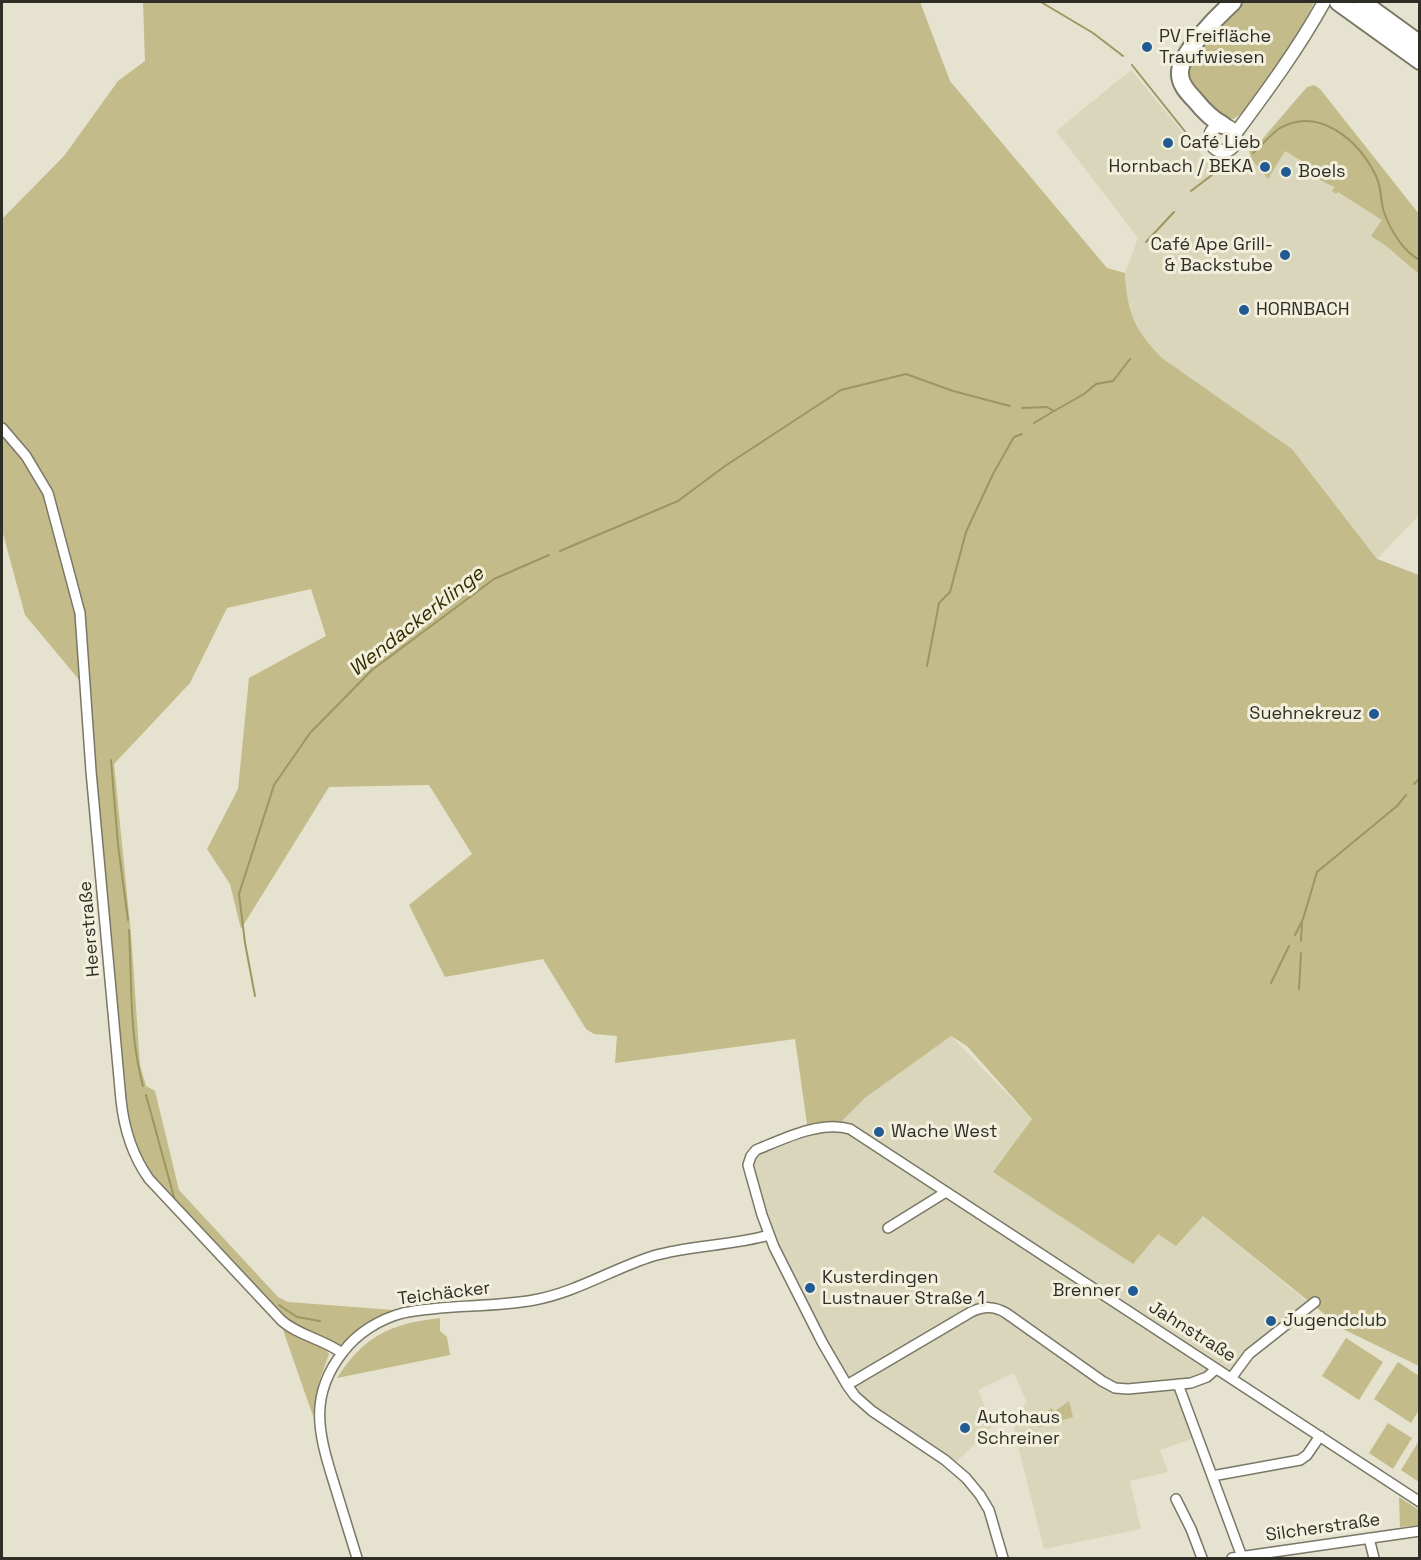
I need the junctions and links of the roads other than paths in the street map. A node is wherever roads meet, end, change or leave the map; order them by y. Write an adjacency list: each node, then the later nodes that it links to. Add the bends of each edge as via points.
1 (1219, 2): 8 (highway, via 1172,64 1176,86)
2 (1233, 2): 8 (highway, via 1192,48 1180,73 1188,93)
3 (1324, 2): 8 (street, via 1280,74 1253,108)
4 (1362, 2): 6 (highway)
5 (1337, 3): 7 (highway)
6 (1419, 44)
7 (1419, 61)
8 (1224, 129)
9 (2, 428): 14 (street, Heerstraße, via 26,456 48,493 80,612 122,1107 129,1141 149,1179 281,1320)
10 (946, 1191): 11 (street); 12 (street, Jahnstraße, via 850,1129 825,1126 756,1150 751,1156 750,1175); 15 (street, Jahnstraße)
11 (888, 1228)
12 (769, 1235): 14 (street, Teichäcker, via 654,1256 538,1299 402,1314 366,1330); 18 (street)
13 (1315, 1302): 16 (street, via 1249,1354)
14 (342, 1353): 25 (street, Teichäcker, via 323,1386 319,1429)
15 (1216, 1369): 16 (street, Jahnstraße); 17 (street, via 1202,1380)
16 (1232, 1377): 19 (street, Jahnstraße)
17 (1178, 1384): 18 (street, via 1128,1389 1108,1385 1006,1313 985,1307); 20 (street)
18 (847, 1385): 26 (street, via 873,1411 966,1478 989,1510)
19 (1320, 1436): 20 (street, via 1302,1460); 22 (street, Jahnstraße)
20 (1212, 1476): 28 (street)
21 (1176, 1499): 27 (street)
22 (1419, 1502)
23 (1419, 1531): 24 (street, Silcherstraße)
24 (1369, 1538): 28 (street, Silcherstraße); 29 (street)
25 (357, 1558)
26 (1004, 1558)
27 (1202, 1558)
28 (1241, 1558)
29 (1374, 1558)

